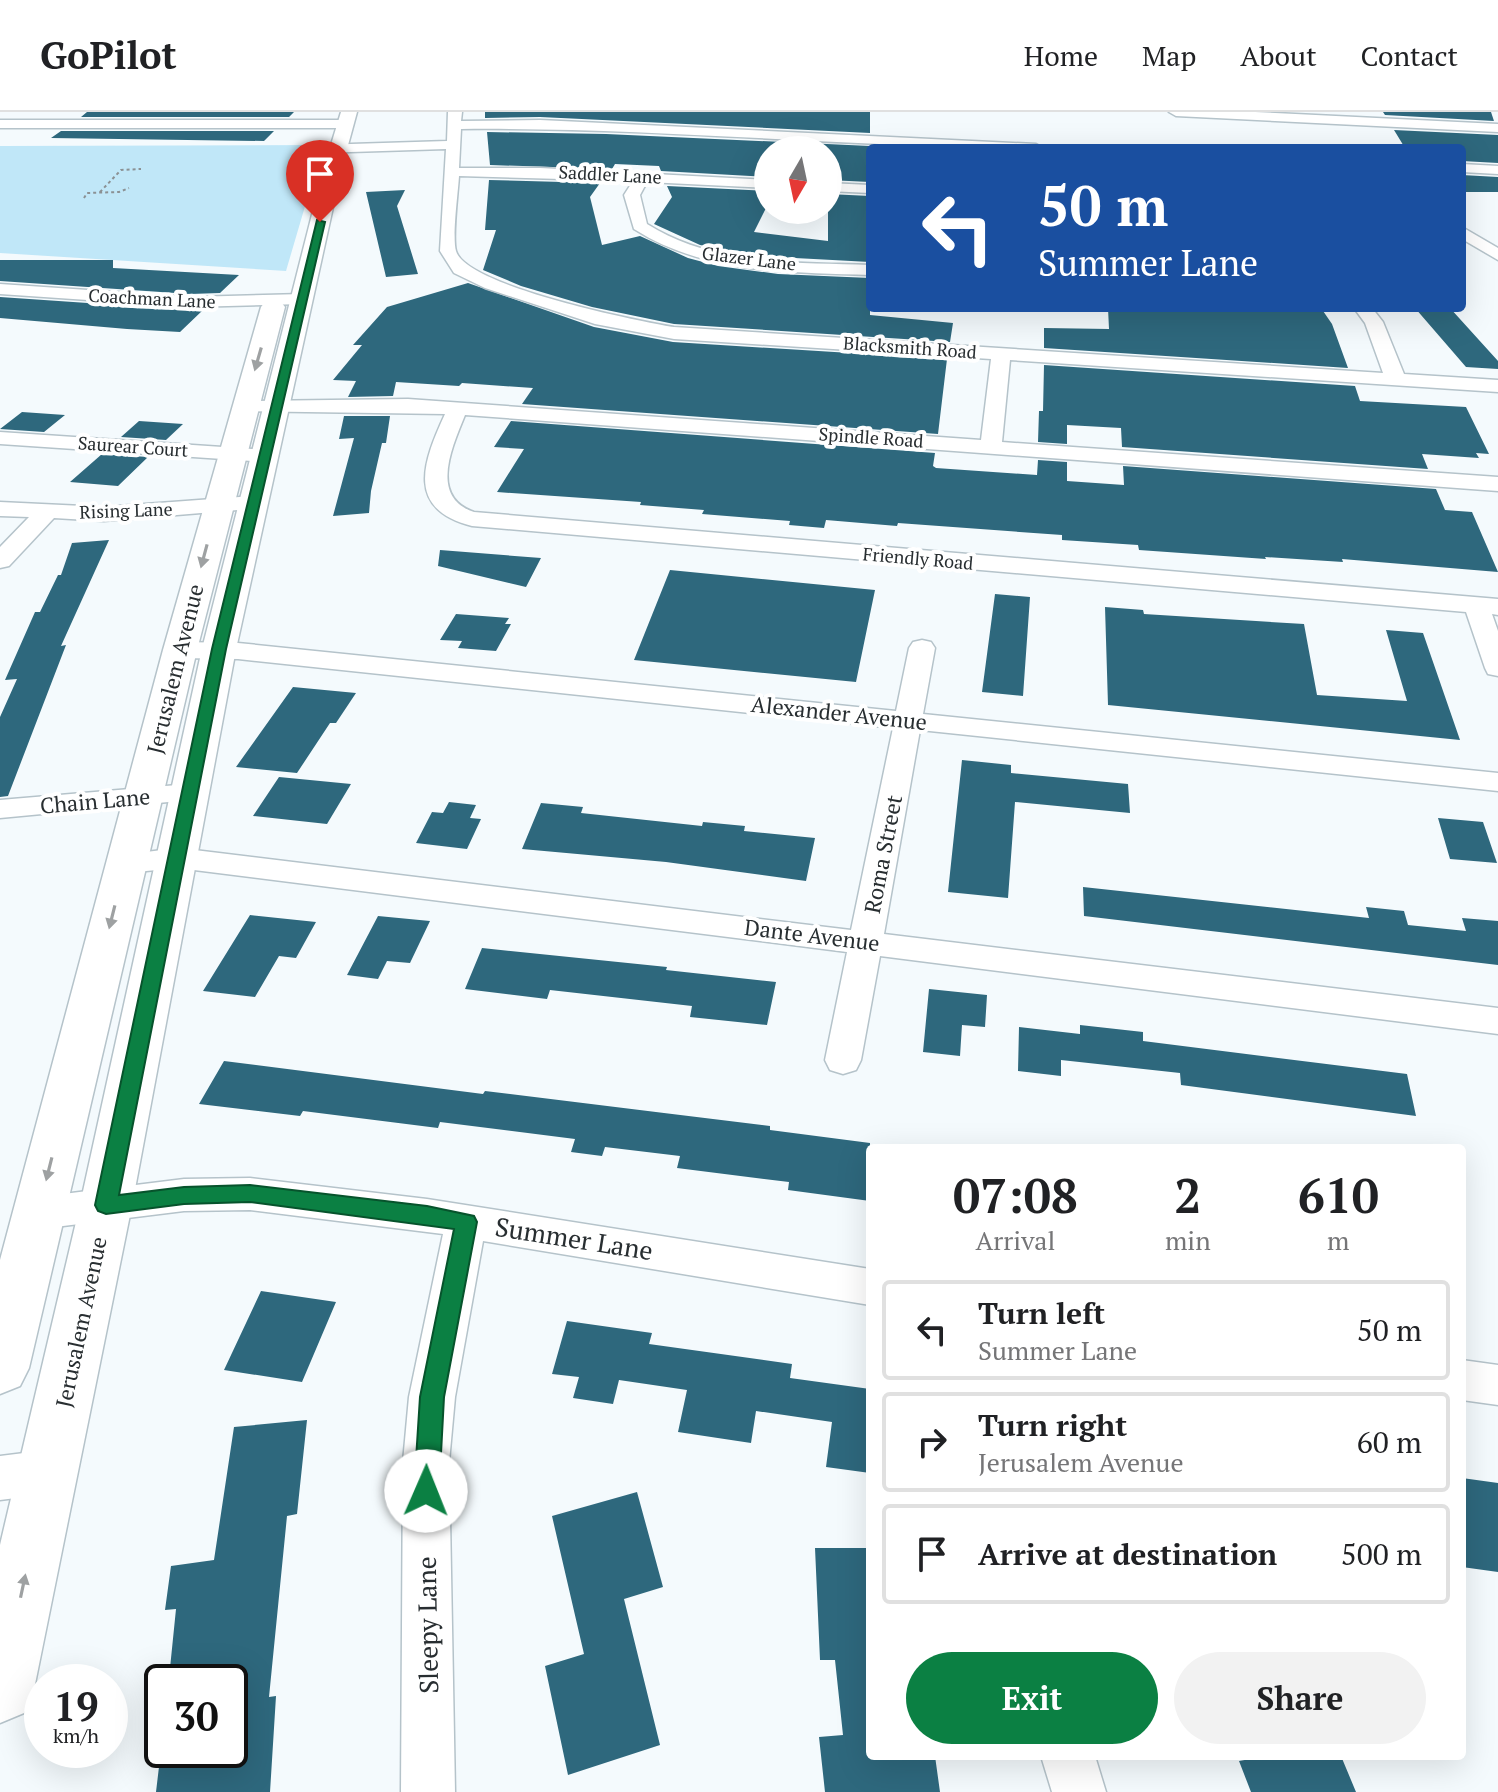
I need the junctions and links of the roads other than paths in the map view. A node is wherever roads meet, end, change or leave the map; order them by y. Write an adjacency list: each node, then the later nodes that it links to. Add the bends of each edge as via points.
1 (156, 112): 7 (street)
2 (1176, 112): 3 (street)
3 (1301, 115): 9 (street)
4 (327, 118): 5 (street); 7 (street); 12 (main road, Jerusalem Avenue)
5 (347, 118): 12 (main road, Jerusalem Avenue)
6 (455, 118): 10 (street, via 795,130); 11 (street, Blacksmith Road)
7 (143, 123): 8 (street)
8 (0, 124)
9 (1498, 128)
10 (982, 144)
11 (453, 145): 12 (street); 15 (street, Blacksmith Road)
12 (329, 149): 20 (main road, Jerusalem Avenue); 26 (main road, Jerusalem Avenue, via 332,171)
13 (1466, 168): 14 (street)
14 (1498, 170)
15 (452, 172): 16 (street, Saddler Lane); 29 (street, Blacksmith Road, via 448,251 460,269 505,289 654,331)
16 (643, 177): 17 (street, Saddler Lane); 23 (street, Glazer Lane, via 632,195 640,226 673,245 743,261)
17 (754, 183)
18 (842, 188): 19 (street)
19 (866, 189)
20 (297, 221)
21 (1466, 235): 22 (street)
22 (1498, 255)
23 (866, 270)
24 (282, 274): 27 (main road, Jerusalem Avenue)
25 (0, 289): 27 (street, Coachman Lane, via 190,302)
26 (303, 299): 27 (street, Coachman Lane); 32 (main road, Jerusalem Avenue)
27 (275, 301): 33 (main road, Jerusalem Avenue, one-way to 33)
28 (1366, 312): 30 (street)
29 (1001, 354): 30 (street, Blacksmith Road); 36 (street)
30 (1396, 380): 31 (street, Blacksmith Road)
31 (1498, 386)
32 (278, 406): 33 (street, Spindle Road); 34 (street, Spindle Road); 37 (main road, Jerusalem Avenue)
33 (245, 407): 37 (main road, Jerusalem Avenue)
34 (458, 408): 36 (street, Spindle Road); 43 (street, Friendly Road, via 441,446 437,494 445,507 472,519)
35 (0, 438): 37 (street, Saurear Court)
36 (991, 447): 38 (street, Spindle Road)
37 (249, 455): 39 (main road, Jerusalem Avenue)
38 (1498, 484)
39 (235, 504): 41 (street, Rising Lane, via 104,514); 45 (main road, Jerusalem Avenue)
40 (0, 509): 41 (street, Rising Lane)
41 (47, 512): 42 (street)
42 (0, 561)
43 (1487, 606): 46 (street)
44 (922, 648): 47 (street, Roma Street)
45 (199, 649): 47 (street, Alexander Avenue); 49 (main road, Jerusalem Avenue); 50 (main road, Jerusalem Avenue)
46 (1498, 668)
47 (909, 720): 48 (street, Alexander Avenue); 54 (street, Roma Street)
48 (1498, 782)
49 (189, 793): 50 (street, Chain Lane); 52 (main road, Jerusalem Avenue)
50 (142, 797): 51 (street, Chain Lane); 53 (main road, Jerusalem Avenue)
51 (0, 809)
52 (178, 858): 53 (street, Dante Avenue); 54 (street, Dante Avenue); 57 (main road, Jerusalem Avenue)
53 (125, 863): 58 (main road, Jerusalem Avenue, one-way to 58)
54 (867, 941): 55 (street, Dante Avenue); 56 (street, Roma Street)
55 (1498, 1021)
56 (843, 1060)
57 (106, 1205): 58 (street, Summer Lane); 59 (street, Summer Lane, via 184,1195 250,1194); 64 (main road, Jerusalem Avenue)
58 (39, 1213): 61 (main road, Jerusalem Avenue)
59 (466, 1222): 60 (street, Summer Lane); 68 (street, Sleepy Lane, via 432,1397 426,1462)
60 (866, 1286)
61 (0, 1368)
62 (1466, 1381): 63 (street)
63 (1498, 1385)
64 (48, 1472): 65 (street); 66 (main road, Jerusalem Avenue, one-way to 64)
65 (0, 1478)
66 (0, 1689)
67 (1069, 1760): 69 (street)
68 (428, 1792)
69 (1079, 1792)

